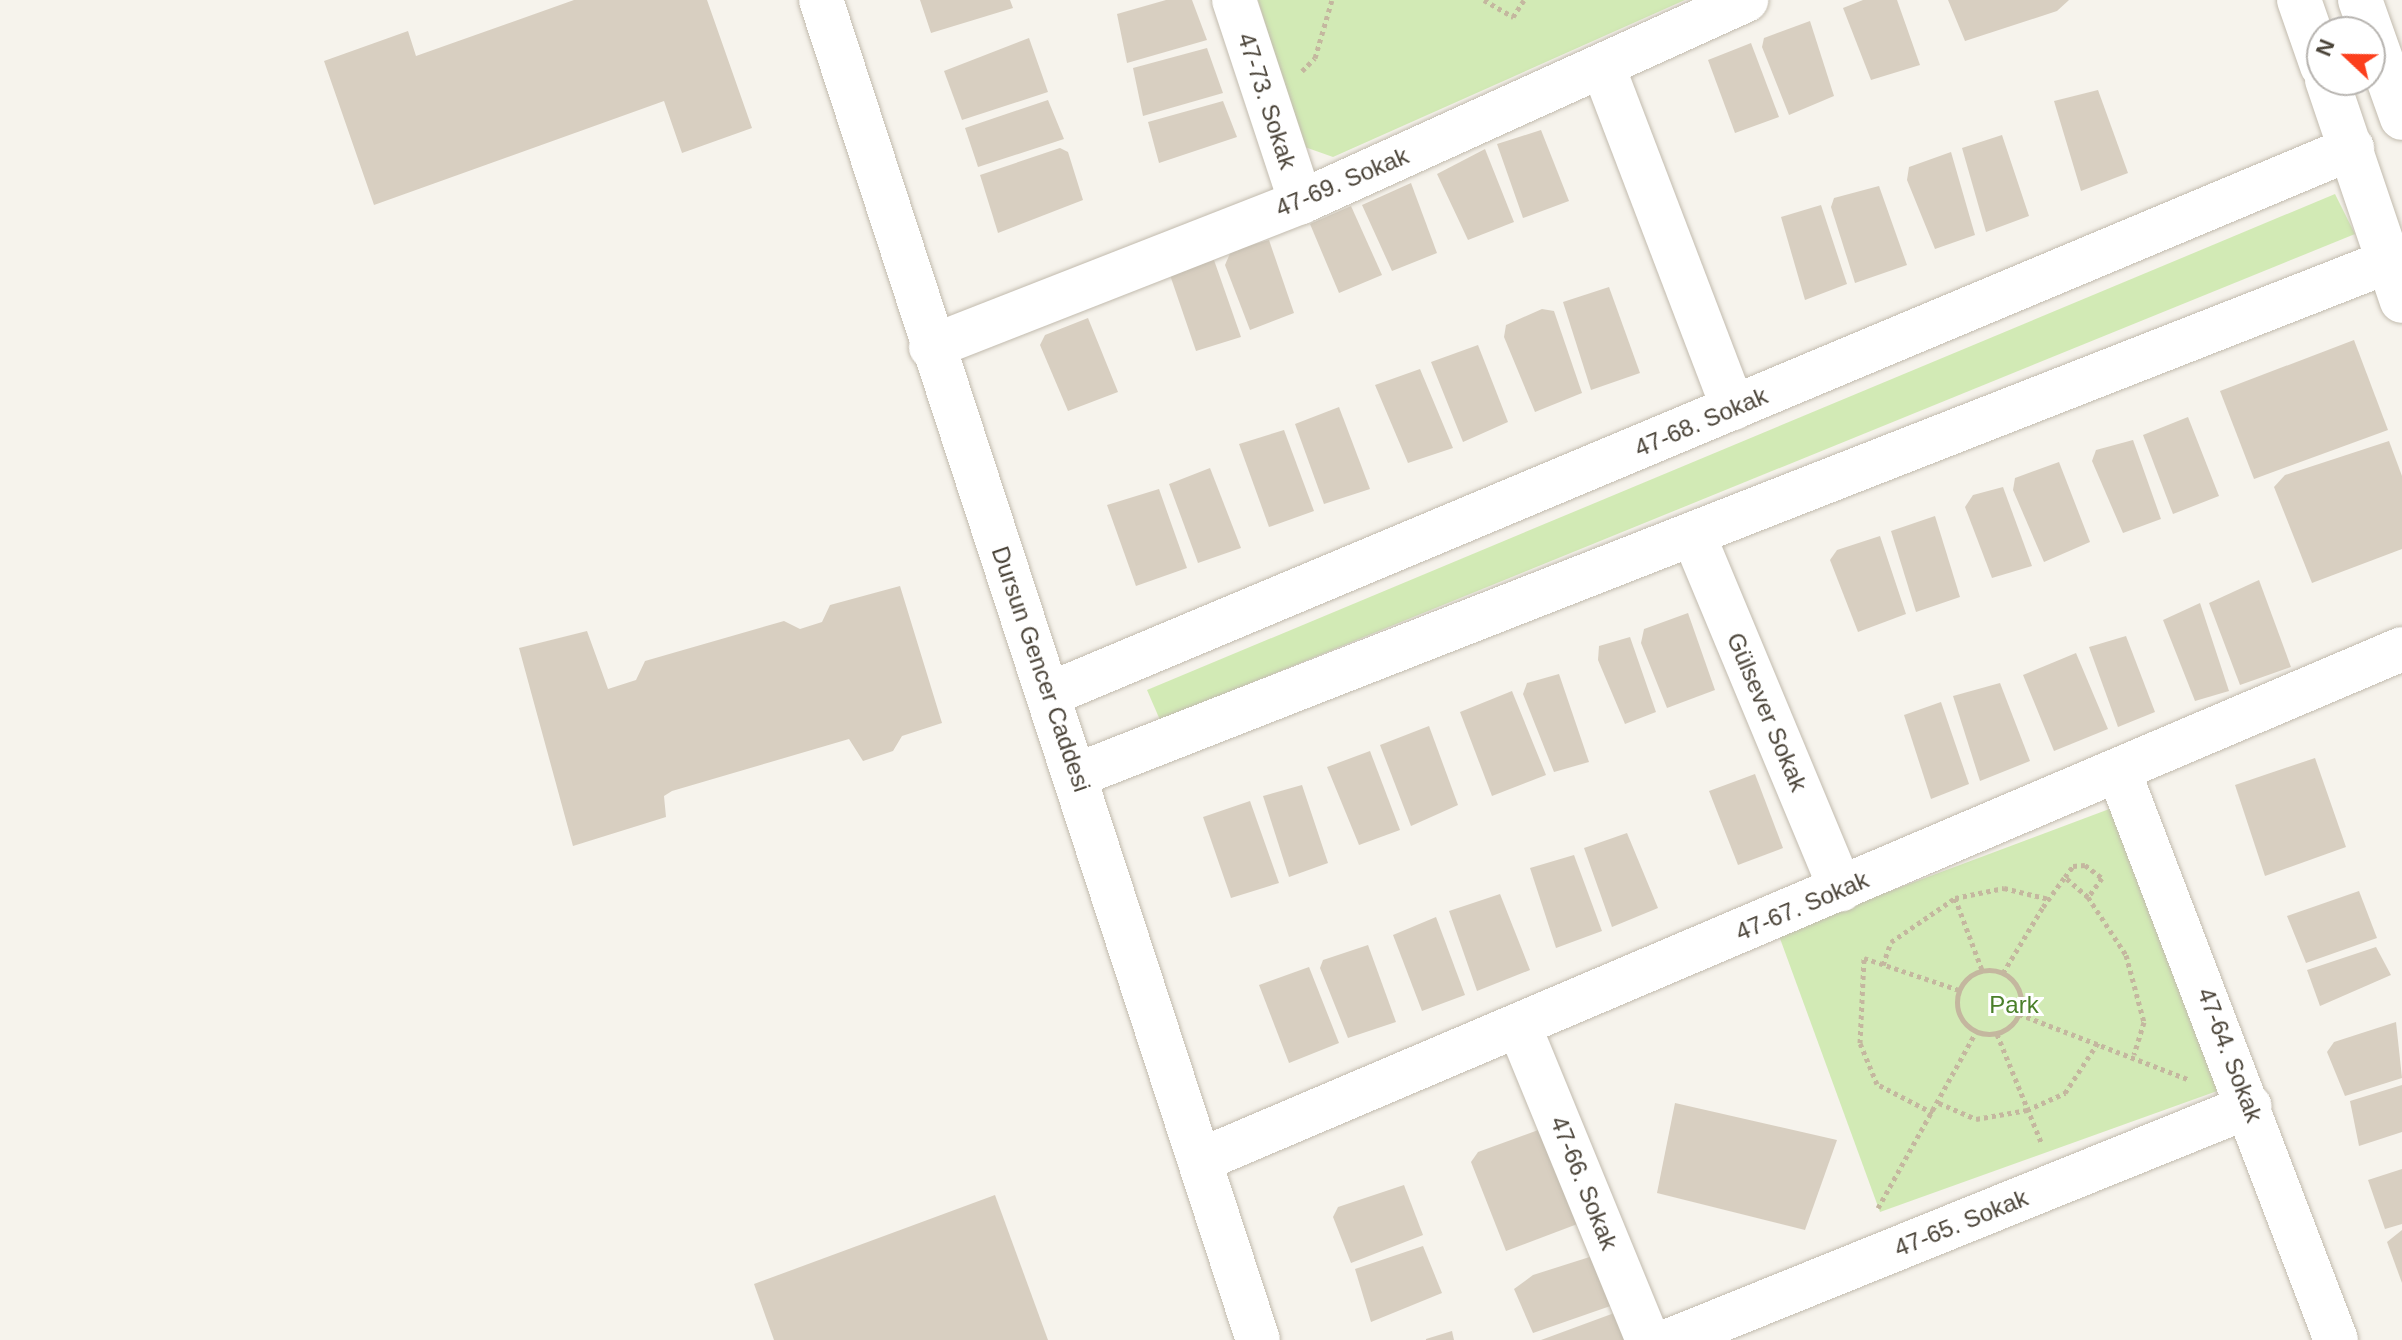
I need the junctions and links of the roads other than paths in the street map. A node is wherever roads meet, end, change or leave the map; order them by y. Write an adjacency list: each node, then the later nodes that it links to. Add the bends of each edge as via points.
1 (821, 0): 13 (street, Dursun Gencer Caddesi)
2 (1234, 0): 11 (street, 47-73. Sokak)
3 (1746, 0): 7 (street, 47-69. Sokak)
4 (2352, 0): 6 (street)
5 (2360, 0): 9 (street)
6 (2303, 11)
7 (1603, 67): 11 (street, 47-69. Sokak); 14 (street)
8 (2333, 96): 10 (street)
9 (2402, 118)
10 (2352, 148): 12 (street); 14 (street, 47-68. Sokak)
11 (1301, 202): 13 (street, 47-69. Sokak)
12 (2398, 272): 15 (street)
13 (931, 347): 17 (street, Dursun Gencer Caddesi)
14 (1733, 408): 17 (street, 47-68. Sokak)
15 (1693, 534): 19 (street); 20 (street, Gülsever Sokak)
16 (2402, 649): 18 (street, 47-67. Sokak)
17 (1050, 694): 19 (street, Dursun Gencer Caddesi)
18 (2119, 772): 20 (street, 47-67. Sokak); 22 (street, 47-64. Sokak)
19 (1077, 775): 23 (street, Dursun Gencer Caddesi)
20 (1841, 889): 21 (street, 47-67. Sokak)
21 (1519, 1026): 23 (street, 47-67. Sokak); 25 (street, 47-66. Sokak)
22 (2250, 1106): 26 (street, 47-65. Sokak); 27 (street, 47-64. Sokak)
23 (1201, 1160): 24 (street, Dursun Gencer Caddesi)
24 (1258, 1340)
25 (1648, 1340)
26 (1671, 1340)
27 (2336, 1340)

